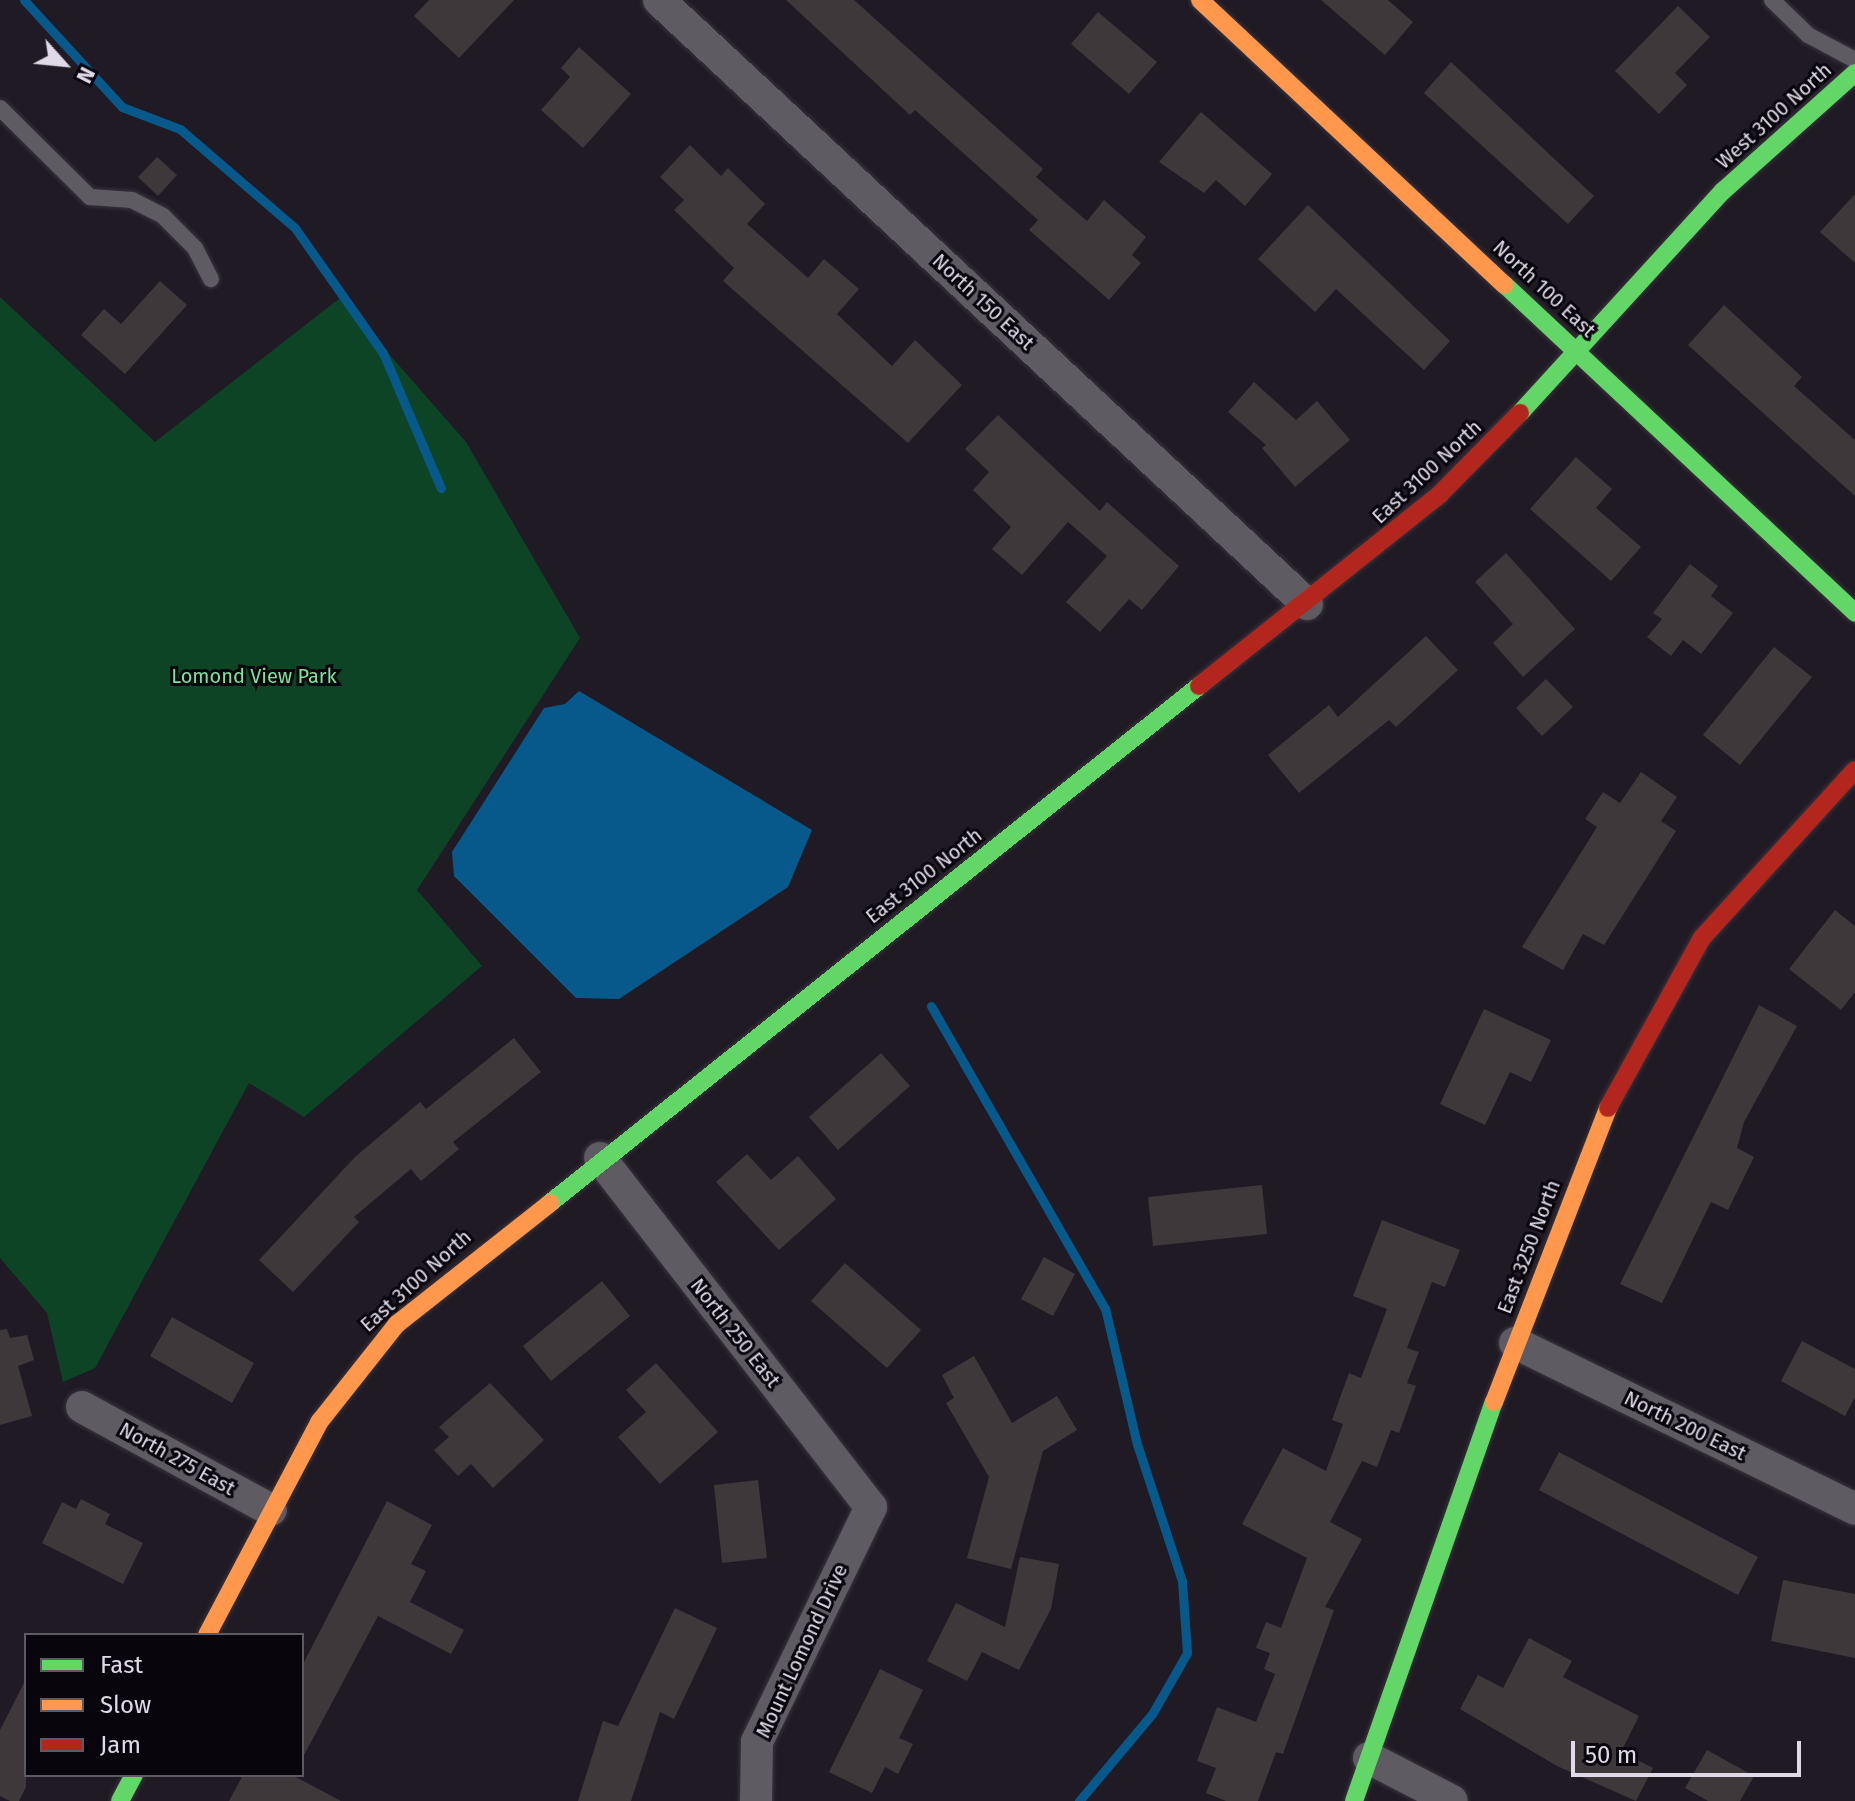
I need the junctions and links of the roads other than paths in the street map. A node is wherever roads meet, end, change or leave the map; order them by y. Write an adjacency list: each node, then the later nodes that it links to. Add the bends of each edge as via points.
1 (659, 0): 10 (street, North 150 East)
2 (1200, 0): 9 (street, North 100 East)
3 (1772, 0): 4 (lane, via 1808,35)
4 (1855, 60)
5 (1855, 73): 7 (street, West 3100 North)
6 (0, 108): 8 (lane, via 90,197 132,200 163,216 195,248)
7 (1723, 191): 9 (street, East 3100 North)
8 (211, 279)
9 (1581, 352): 10 (street, East 3100 North, via 1440,494); 11 (street, North 100 East)
10 (1307, 604): 13 (street, East 3100 North)
11 (1855, 613)
12 (1855, 770): 14 (street, East 3250 North, via 1702,938 1609,1105)
13 (600, 1158): 16 (street, North 250 East); 18 (street, East 3100 North, via 371,1350 320,1421)
14 (1515, 1343): 17 (street, North 200 East); 20 (street, East 3250 North)
15 (82, 1407): 18 (street, North 275 East)
16 (871, 1507): 23 (street, Mount Lomond Drive, via 757,1742)
17 (1855, 1509)
18 (271, 1510): 19 (street, East 3100 North)
19 (208, 1633)
20 (1369, 1758): 24 (street, East 3250 North); 25 (street)
21 (133, 1777): 22 (street)
22 (120, 1801)
23 (756, 1801)
24 (1354, 1801)
25 (1452, 1801)

